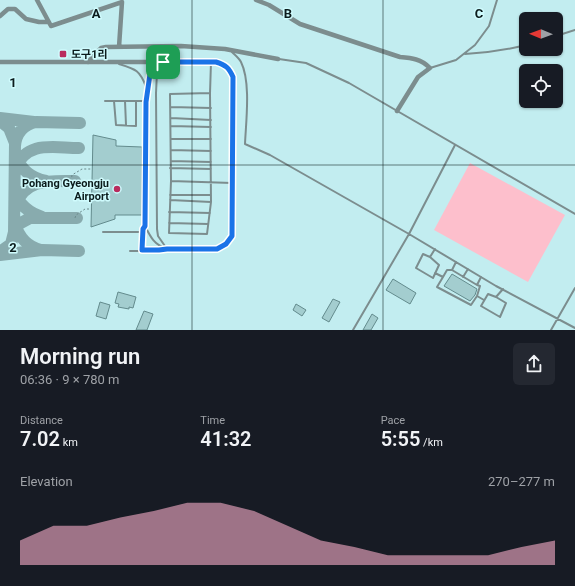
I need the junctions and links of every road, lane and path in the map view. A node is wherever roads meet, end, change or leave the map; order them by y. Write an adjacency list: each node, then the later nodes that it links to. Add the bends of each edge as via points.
1 (37, 0): 6 (street)
2 (256, 0): 20 (street, via 300,24 400,57 417,59)
3 (496, 0): 12 (lane, via 489,26 475,45)
4 (123, 1): 6 (street); 10 (street)
5 (0, 16): 6 (street, via 8,9 15,9 26,19)
6 (50, 24)
7 (575, 30): 8 (lane)
8 (563, 34)
9 (519, 46): 12 (lane)
10 (119, 47): 11 (street, via 181,46); 15 (street, via 100,48)
11 (230, 50): 13 (street); 63 (lane, via 244,68 247,84 245,144 270,155)
12 (464, 54): 20 (lane, via 456,60)
13 (278, 59): 29 (lane, via 306,63 349,83)
14 (0, 62): 15 (street)
15 (88, 62): 16 (street)
16 (114, 62): 17 (street); 26 (lane, via 135,69 142,77 146,87)
17 (157, 62): 18 (street); 26 (lane, via 150,74)
18 (163, 62): 19 (lane); 64 (lane, via 157,72 156,86 156,229)
19 (211, 62): 21 (lane); 48 (lane, via 225,65 233,77)
20 (430, 68): 29 (street, via 418,77)
21 (210, 93): 27 (lane, via 170,94); 28 (lane)
22 (105, 101): 23 (lane)
23 (114, 101): 24 (lane); 32 (lane, via 116,126)
24 (125, 101): 25 (lane); 32 (lane)
25 (136, 102): 26 (lane); 32 (lane, via 136,126)
26 (146, 102): 60 (lane)
27 (170, 106): 28 (lane); 30 (lane)
28 (211, 108): 31 (lane)
29 (397, 111): 37 (lane)
30 (170, 118): 31 (lane); 33 (lane)
31 (211, 120): 34 (lane)
32 (126, 125)
33 (171, 126): 34 (lane); 35 (lane)
34 (210, 127): 36 (lane)
35 (171, 139): 36 (lane); 38 (lane)
36 (211, 139): 39 (lane)
37 (455, 145): 56 (lane); 63 (lane)
38 (171, 150): 39 (lane); 40 (lane)
39 (211, 151): 41 (lane)
40 (171, 162): 41 (lane); 42 (lane)
41 (211, 162): 44 (lane)
42 (170, 168): 44 (lane); 46 (lane)
43 (92, 169): 45 (path, via 82,169 72,175)
44 (211, 169): 47 (lane)
45 (71, 180)
46 (171, 181): 47 (lane); 49 (lane)
47 (211, 182): 48 (lane); 50 (lane)
48 (232, 183): 64 (lane, via 232,236 226,244 217,249)
49 (170, 195): 50 (lane); 51 (lane)
50 (211, 195): 52 (lane)
51 (170, 200): 52 (lane); 54 (lane)
52 (211, 202): 55 (lane)
53 (92, 208): 57 (path, via 85,209)
54 (170, 212): 55 (lane); 58 (lane)
55 (210, 213): 59 (lane)
56 (575, 214)
57 (75, 218)
58 (169, 223): 59 (lane); 59 (lane, via 168,233 207,234)
59 (208, 224)
60 (145, 226): 62 (lane); 64 (lane, via 151,239)
61 (103, 232): 62 (lane)
62 (143, 232): 66 (lane)
63 (409, 234): 65 (lane); 84 (lane)
64 (167, 249): 66 (lane)
65 (435, 249): 68 (lane); 69 (lane)
66 (142, 250): 67 (lane)
67 (130, 251)
68 (430, 257): 72 (lane, via 439,265); 72 (lane, via 423,254 416,268 433,278)
69 (456, 262): 70 (lane); 71 (lane)
70 (468, 269): 74 (lane); 75 (lane)
71 (452, 270): 73 (lane, via 448,270); 74 (lane)
72 (435, 273): 73 (lane)
73 (443, 277): 79 (lane, via 437,287 471,305)
74 (463, 277): 76 (lane)
75 (481, 277): 76 (lane); 78 (lane)
76 (477, 285): 79 (lane, via 480,286)
77 (575, 288): 82 (lane)
78 (502, 289): 80 (lane); 82 (lane)
79 (477, 296): 81 (lane)
80 (496, 297): 81 (lane, via 488,294); 81 (lane, via 506,303 500,317 481,306)
81 (484, 300)
82 (558, 318): 83 (lane); 85 (lane)
83 (575, 328)
84 (353, 330)
85 (551, 330)

